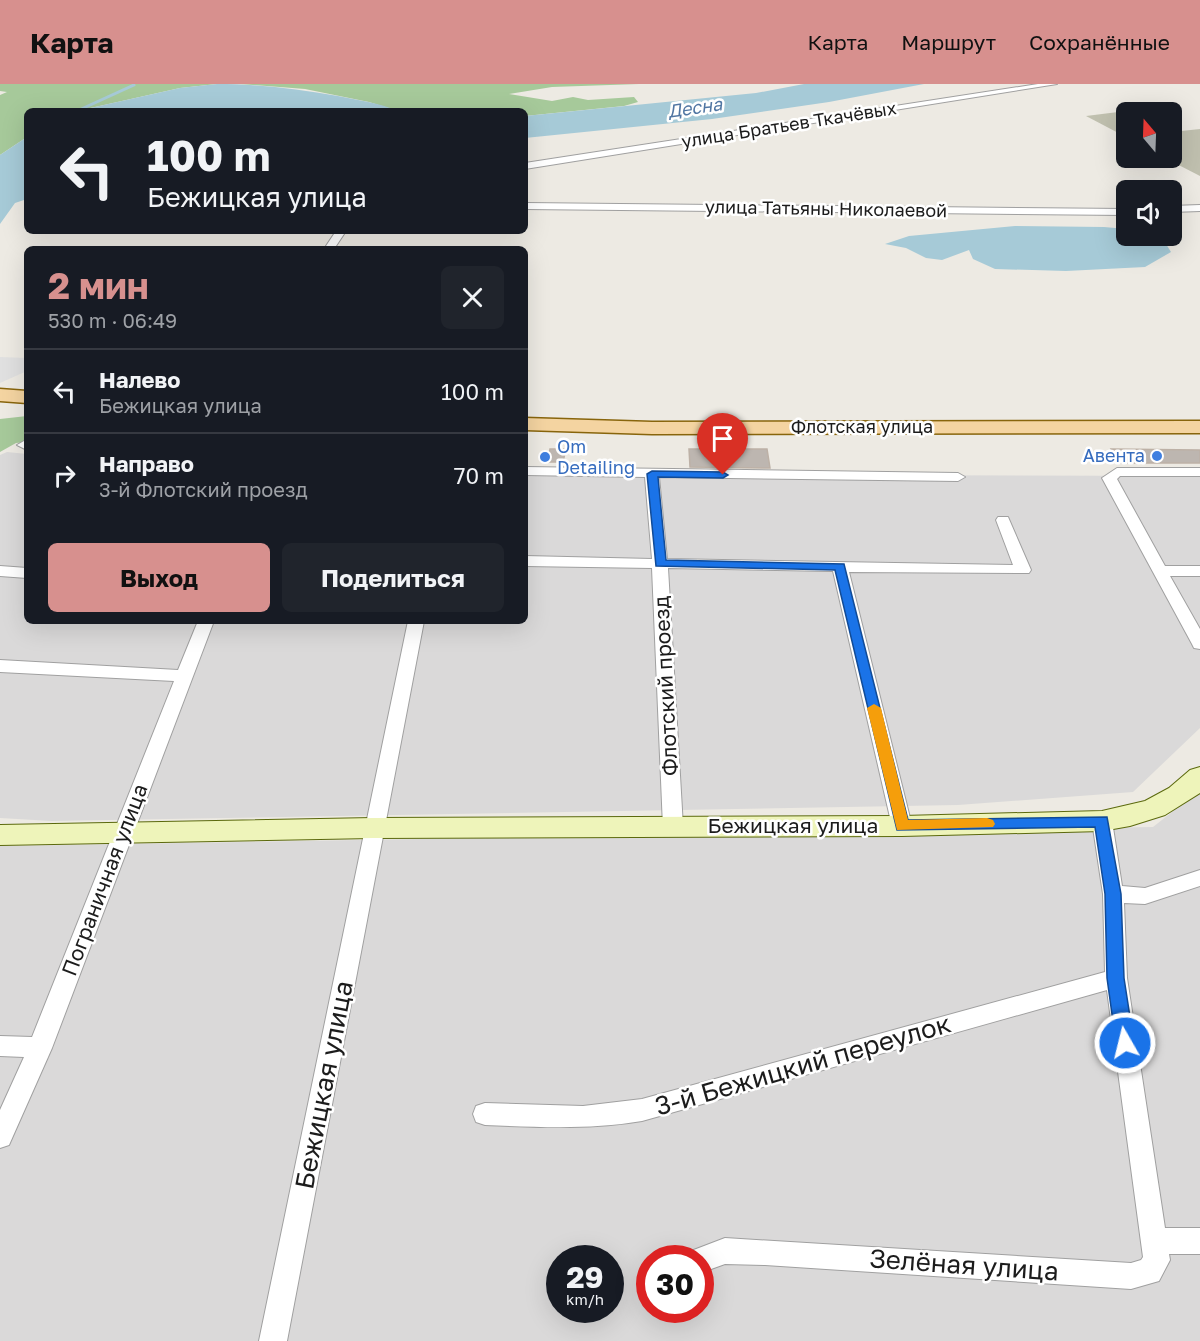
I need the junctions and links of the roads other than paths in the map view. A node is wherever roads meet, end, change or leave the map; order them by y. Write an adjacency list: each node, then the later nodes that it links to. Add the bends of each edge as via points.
1 (1042, 84): 3 (street, улица Братьев Ткачёвых)
2 (1053, 84): 4 (street, улица Братьев Ткачёвых)
3 (528, 165)
4 (528, 165)
5 (528, 205): 7 (street, улица Татьяны Николаевой)
6 (1200, 210): 8 (street)
7 (1116, 211)
8 (1182, 211)
9 (0, 395): 10 (main road)
10 (24, 397)
11 (0, 403): 12 (main road)
12 (24, 404)
13 (528, 424): 14 (main road, Флотская улица, via 652,428)
14 (1200, 427)
15 (528, 431): 16 (main road, Флотская улица)
16 (1200, 434)
17 (528, 471): 19 (street)
18 (1200, 472): 26 (street, via 1117,472 1109,478)
19 (652, 474): 20 (street); 23 (street, Флотский проезд)
20 (958, 477)
21 (1003, 520): 24 (street, via 1023,570)
22 (528, 561): 23 (street)
23 (660, 563): 24 (street); 37 (street, Флотский проезд)
24 (840, 567): 36 (street)
25 (0, 571): 28 (street)
26 (1161, 571): 27 (street); 31 (street)
27 (1200, 571)
28 (24, 573)
29 (205, 624): 33 (street, Пограничная улица)
30 (415, 624): 38 (street)
31 (1200, 644)
32 (0, 666): 33 (street)
33 (184, 676): 39 (street, Пограничная улица)
34 (1200, 777): 35 (street, Бежицкая улица, via 1154,810)
35 (1101, 821): 36 (street, Бежицкая улица); 42 (street, Зелёная улица)
36 (902, 826): 37 (street, Бежицкая улица)
37 (673, 827): 38 (street, Бежицкая улица)
38 (373, 828): 39 (street, Бежицкая улица); 51 (street, Бежицкая улица)
39 (123, 833): 40 (street, Бежицкая улица); 45 (street, Пограничная улица)
40 (0, 835)
41 (1200, 878): 42 (street, via 1144,896)
42 (1113, 894): 43 (street, Зелёная улица)
43 (1116, 978): 46 (street, 3-й Бежицкий переулок, via 642,1110 578,1118); 48 (street, Зелёная улица)
44 (0, 1046): 45 (street)
45 (40, 1048): 47 (street, Пограничная улица)
46 (485, 1114)
47 (0, 1137)
48 (1154, 1241): 49 (street); 50 (street, Зелёная улица, via 1157,1260 1149,1271 1131,1275 765,1252 725,1251)
49 (1200, 1241)
50 (714, 1255)
51 (273, 1341)

